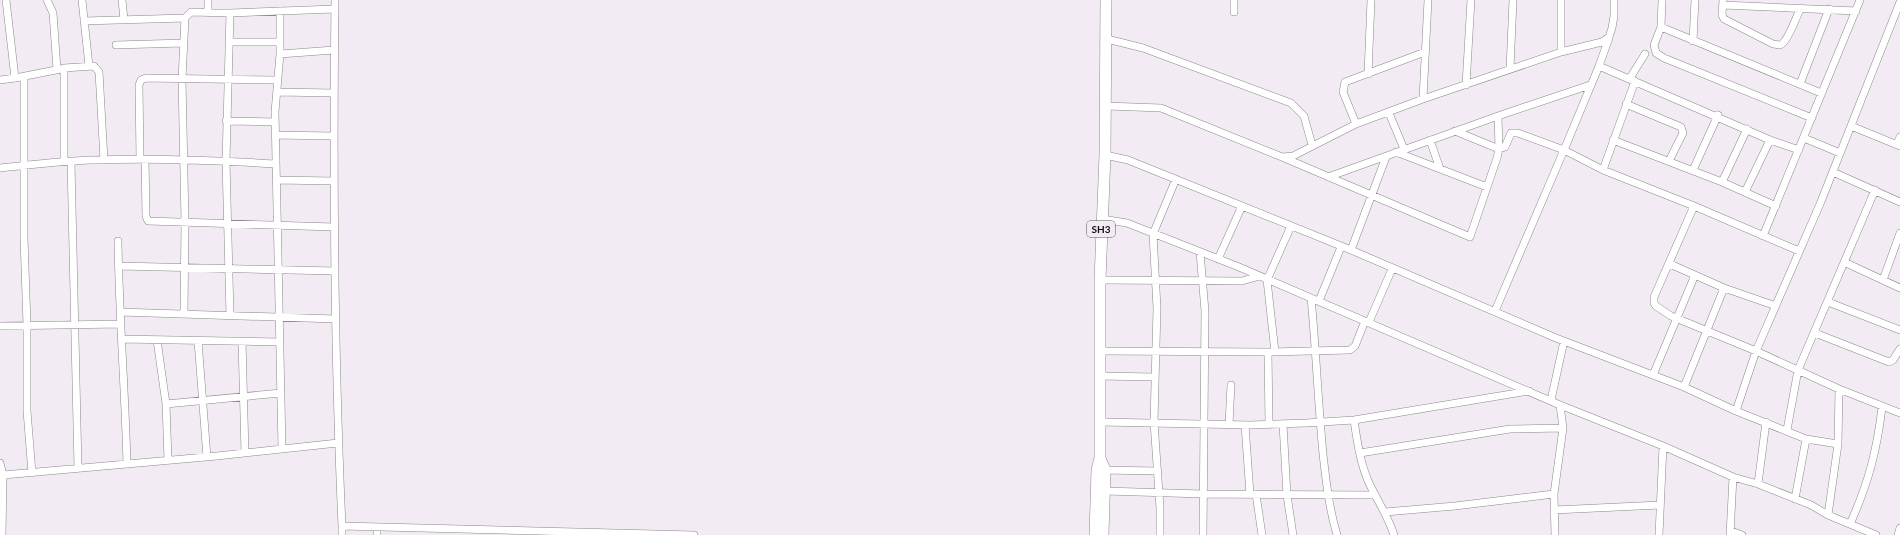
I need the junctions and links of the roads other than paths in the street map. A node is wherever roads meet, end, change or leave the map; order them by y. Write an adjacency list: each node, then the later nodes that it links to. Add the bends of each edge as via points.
1 (6, 0): 50 (street)
2 (46, 0): 46 (street, via 53,12)
3 (82, 0): 30 (street)
4 (122, 0): 29 (street)
5 (208, 0): 26 (street)
6 (335, 0): 20 (street)
7 (1106, 0): 33 (main road, SH3)
8 (1234, 0): 25 (street)
9 (1371, 0): 48 (street)
10 (1428, 0): 40 (street)
11 (1471, 0): 57 (street)
12 (1513, 0): 47 (street)
13 (1561, 0): 41 (street)
14 (1614, 0): 32 (street, via 1614,16)
15 (1662, 0): 31 (street)
16 (1695, 0): 34 (street)
17 (1860, 0): 23 (street)
18 (1900, 2): 72 (street)
19 (1723, 3): 21 (street); 21 (street, via 1722,15 1727,22 1774,44 1784,43)
20 (335, 9): 24 (street); 39 (street)
21 (1800, 9): 22 (street)
22 (1829, 9): 23 (street); 56 (street)
23 (1856, 10): 61 (street)
24 (280, 12): 27 (street); 36 (street)
25 (1234, 12)
26 (208, 13): 27 (street); 28 (street, via 191,12)
27 (230, 13): 35 (street)
28 (185, 18): 29 (street); 37 (street)
29 (124, 20): 30 (street)
30 (84, 21): 44 (street)
31 (1661, 27): 34 (street); 68 (street, via 1654,50 1664,58)
32 (1609, 37): 41 (street, via 1594,45); 45 (street)
33 (1106, 39): 64 (main road, SH3); 82 (street, via 1143,48 1291,103 1304,116)
34 (1693, 41): 56 (street)
35 (229, 42): 36 (street); 53 (street)
36 (280, 42): 42 (street)
37 (184, 43): 38 (street); 51 (street)
38 (116, 45)
39 (334, 50): 42 (street); 60 (street)
40 (1425, 52): 48 (street); 62 (street)
41 (1561, 52): 47 (street)
42 (280, 54): 54 (street)
43 (1645, 54): 55 (street)
44 (90, 66): 46 (street); 94 (street, via 94,66 98,72)
45 (1599, 66): 55 (street); 58 (street)
46 (60, 69): 49 (street); 98 (street)
47 (1510, 69): 57 (street)
48 (1368, 74): 71 (street, via 1351,79 1343,86)
49 (24, 77): 50 (street); 100 (street)
50 (15, 78): 52 (street)
51 (182, 79): 53 (street); 93 (street, via 141,80 139,85); 95 (street)
52 (0, 80)
53 (228, 80): 54 (street); 69 (street)
54 (278, 80): 59 (street)
55 (1632, 80): 63 (street); 66 (street)
56 (1800, 84): 61 (street)
57 (1466, 85): 62 (street)
58 (1590, 85): 67 (street); 86 (street)
59 (277, 92): 60 (street); 70 (street)
60 (334, 93): 76 (street)
61 (1821, 93): 68 (street)
62 (1423, 99): 65 (street)
63 (1626, 104): 80 (street); 97 (street, via 1681,127 1683,133)
64 (1106, 106): 90 (main road, SH3); 92 (street, via 1161,108)
65 (1389, 113): 71 (street); 84 (street)
66 (1718, 115): 73 (street); 104 (street)
67 (1498, 116): 74 (street); 85 (street)
68 (1812, 118): 78 (street)
69 (226, 121): 70 (street); 96 (street)
70 (275, 122): 75 (street)
71 (1356, 124): 82 (street)
72 (1851, 126): 83 (street); 89 (street)
73 (1747, 129): 81 (street); 110 (street)
74 (1455, 131): 79 (street); 85 (street)
75 (275, 135): 76 (street); 99 (street)
76 (334, 136): 109 (street)
77 (1900, 137): 83 (street)
78 (1804, 138): 87 (street); 89 (street)
79 (1430, 140): 84 (street); 102 (street)
80 (1613, 140): 97 (street); 103 (street)
81 (1770, 140): 87 (street); 113 (street)
82 (1312, 145): 92 (street, via 1293,156)
83 (1898, 145)
84 (1404, 149): 88 (street)
85 (1498, 149): 86 (street, via 1505,147 1508,136 1513,132); 111 (street)
86 (1564, 150): 103 (street); 155 (street)
87 (1799, 150): 118 (street)
88 (1396, 152): 91 (street); 102 (street)
89 (1840, 153): 105 (street)
90 (1105, 155): 107 (street, via 1128,160); 119 (main road, SH3)
91 (1386, 156): 106 (street); 114 (street)
92 (1282, 157): 106 (street)
93 (143, 159): 94 (street); 95 (street); 120 (street, via 148,221)
94 (104, 160): 98 (street)
95 (184, 160): 96 (street); 120 (street)
96 (226, 161): 99 (street); 121 (street)
97 (1669, 161): 104 (street)
98 (68, 162): 100 (street); 163 (street)
99 (276, 164): 108 (street)
100 (24, 166): 101 (street); 165 (street)
101 (0, 168)
102 (1440, 169): 111 (street)
103 (1603, 170): 117 (street)
104 (1693, 170): 110 (street)
105 (1832, 172): 112 (street); 131 (street)
106 (1328, 177): 114 (street)
107 (1176, 179): 116 (street); 126 (street)
108 (276, 180): 109 (street); 122 (street)
109 (334, 181): 124 (street)
110 (1722, 182): 113 (street)
111 (1488, 187): 114 (street, via 1470,237)
112 (1875, 190): 115 (street); 134 (street)
113 (1745, 192): 118 (street)
114 (1372, 195): 130 (street)
115 (1900, 202)
116 (1242, 206): 123 (street); 133 (street)
117 (1694, 206): 127 (street); 135 (street)
118 (1776, 206): 127 (street)
119 (1102, 219): 126 (street, via 1127,223); 144 (main road, SH3)
120 (185, 222): 121 (street); 137 (street)
121 (228, 223): 122 (street); 138 (street)
122 (278, 224): 124 (street); 140 (street)
123 (1290, 226): 129 (street); 146 (street)
124 (334, 227): 141 (street)
125 (1900, 233): 147 (street)
126 (1153, 234): 132 (street); 145 (street)
127 (1763, 236): 131 (street)
128 (118, 241): 136 (street)
129 (1342, 246): 130 (street); 152 (street)
130 (1350, 250): 139 (street)
131 (1799, 251): 154 (street)
132 (1200, 252): 133 (street); 148 (street)
133 (1218, 259): 143 (street)
134 (1844, 262): 147 (street); 153 (street)
135 (1670, 264): 142 (street); 161 (street, via 1654,297 1654,303 1663,312)
136 (119, 266): 137 (street); 156 (street)
137 (185, 268): 138 (street); 157 (street)
138 (228, 269): 140 (street); 158 (street)
139 (1392, 269): 155 (street); 162 (street)
140 (279, 271): 141 (street); 159 (street)
141 (335, 271): 160 (street)
142 (1695, 275): 149 (street); 161 (street)
143 (1260, 276): 146 (street); 148 (street, via 1242,281)
144 (1100, 280): 145 (street); 178 (main road, SH3)
145 (1156, 280): 148 (street); 180 (street)
146 (1267, 280): 151 (street); 182 (street)
147 (1883, 280): 150 (street)
148 (1203, 282): 181 (street)
149 (1724, 288): 154 (street); 167 (street)
150 (1900, 288)
151 (1311, 298): 152 (street); 176 (street)
152 (1319, 301): 162 (street)
153 (1828, 302): 168 (street); 169 (street)
154 (1776, 306): 179 (street)
155 (1495, 311): 174 (street)
156 (120, 312): 157 (street); 164 (street)
157 (184, 314): 158 (street)
158 (230, 315): 159 (street)
159 (280, 316): 160 (street); 175 (street)
160 (335, 318): 213 (street)
161 (1676, 318): 167 (street); 184 (street)
162 (1367, 322): 176 (street, via 1353,348); 190 (street)
163 (75, 324): 164 (street); 165 (street); 223 (street)
164 (120, 324): 170 (street)
165 (27, 325): 166 (street); 226 (street, via 27,411)
166 (0, 326)
167 (1707, 330): 179 (street); 188 (street)
168 (1900, 330)
169 (1815, 333): 177 (street, via 1889,362); 183 (street)
170 (122, 338): 171 (street); 222 (street)
171 (157, 340): 172 (street); 195 (street)
172 (198, 341): 173 (street); 193 (street)
173 (242, 341): 175 (street); 192 (street)
174 (1564, 341): 184 (street); 194 (street)
175 (280, 342): 191 (street)
176 (1316, 349): 182 (street); 203 (street)
177 (1900, 349)
178 (1099, 351): 180 (street); 185 (main road, SH3)
179 (1756, 351): 183 (street); 198 (street)
180 (1155, 352): 181 (street); 186 (street)
181 (1206, 352): 182 (street); 205 (street)
182 (1272, 352): 209 (street)
183 (1798, 370): 189 (street); 211 (street)
184 (1653, 375): 188 (street)
185 (1099, 376): 186 (street); 201 (main road, SH3)
186 (1155, 377): 202 (street)
187 (1231, 384): 206 (street)
188 (1684, 387): 198 (street)
189 (1839, 389): 197 (street); 214 (street)
190 (1529, 391): 194 (street); 200 (street)
191 (281, 393): 192 (street); 216 (street)
192 (244, 397): 193 (street); 217 (street)
193 (202, 400): 195 (street); 219 (street)
194 (1551, 400): 196 (street)
195 (166, 404): 220 (street)
196 (1560, 405): 210 (street); 215 (street)
197 (1882, 407): 199 (street); 243 (street, via 1872,467)
198 (1736, 411): 204 (street)
199 (1900, 413)
200 (1354, 420): 203 (street); 218 (street)
201 (1100, 422): 202 (street); 224 (main road, SH3)
202 (1154, 422): 205 (street); 225 (street)
203 (1320, 422): 207 (street); 234 (street)
204 (1766, 422): 211 (street); 229 (street)
205 (1204, 423): 206 (street); 232 (street)
206 (1229, 424): 208 (street)
207 (1283, 424): 209 (street); 236 (street)
208 (1245, 425): 209 (street); 233 (street)
209 (1269, 425)
210 (1563, 428): 218 (street, via 1510,429); 235 (street)
211 (1787, 430): 212 (street)
212 (1806, 439): 214 (street); 238 (street)
213 (338, 443): 216 (street); 244 (street)
214 (1838, 444): 242 (street)
215 (1663, 446): 228 (street); 239 (street)
216 (282, 449): 217 (street)
217 (245, 453): 219 (street)
218 (1360, 453): 237 (street, via 1368,482)
219 (207, 457): 220 (street)
220 (168, 460): 222 (street)
221 (0, 463): 227 (street)
222 (127, 464): 223 (street)
223 (78, 468): 226 (street)
224 (1101, 470): 225 (street); 230 (main road, SH3); 257 (main road, SH3)
225 (1158, 471): 231 (street)
226 (32, 473): 227 (street)
227 (3, 475): 252 (street)
228 (1733, 477): 229 (street); 249 (street)
229 (1758, 484): 238 (street)
230 (1104, 491): 231 (street); 258 (main road, SH3)
231 (1159, 493): 232 (street); 259 (street)
232 (1203, 494): 233 (street); 260 (street)
233 (1253, 494): 236 (street); 261 (street)
234 (1328, 494): 236 (street); 237 (street); 263 (street)
235 (1554, 494): 240 (street); 241 (street)
236 (1287, 495): 262 (street)
237 (1376, 495): 241 (street)
238 (1796, 499): 242 (street)
239 (1660, 505): 240 (street); 266 (street)
240 (1554, 510): 265 (street)
241 (1385, 512): 264 (street)
242 (1828, 515): 243 (street)
243 (1850, 524): 268 (street)
244 (342, 526): 245 (street); 253 (street)
245 (377, 527): 247 (street); 254 (street)
246 (1900, 528): 269 (street)
247 (491, 533): 248 (street)
248 (522, 533): 250 (street)
249 (1731, 533): 267 (street)
250 (594, 534): 251 (street)
251 (620, 534): 255 (street)
252 (2, 535)
253 (342, 535)
254 (377, 535)
255 (657, 535): 256 (street)
256 (694, 535)
257 (1096, 535)
258 (1103, 535)
259 (1160, 535)
260 (1203, 535)
261 (1262, 535)
262 (1294, 535)
263 (1337, 535)
264 (1394, 535)
265 (1555, 535)
266 (1658, 535)
267 (1742, 535)
268 (1876, 535)
269 (1898, 535)

